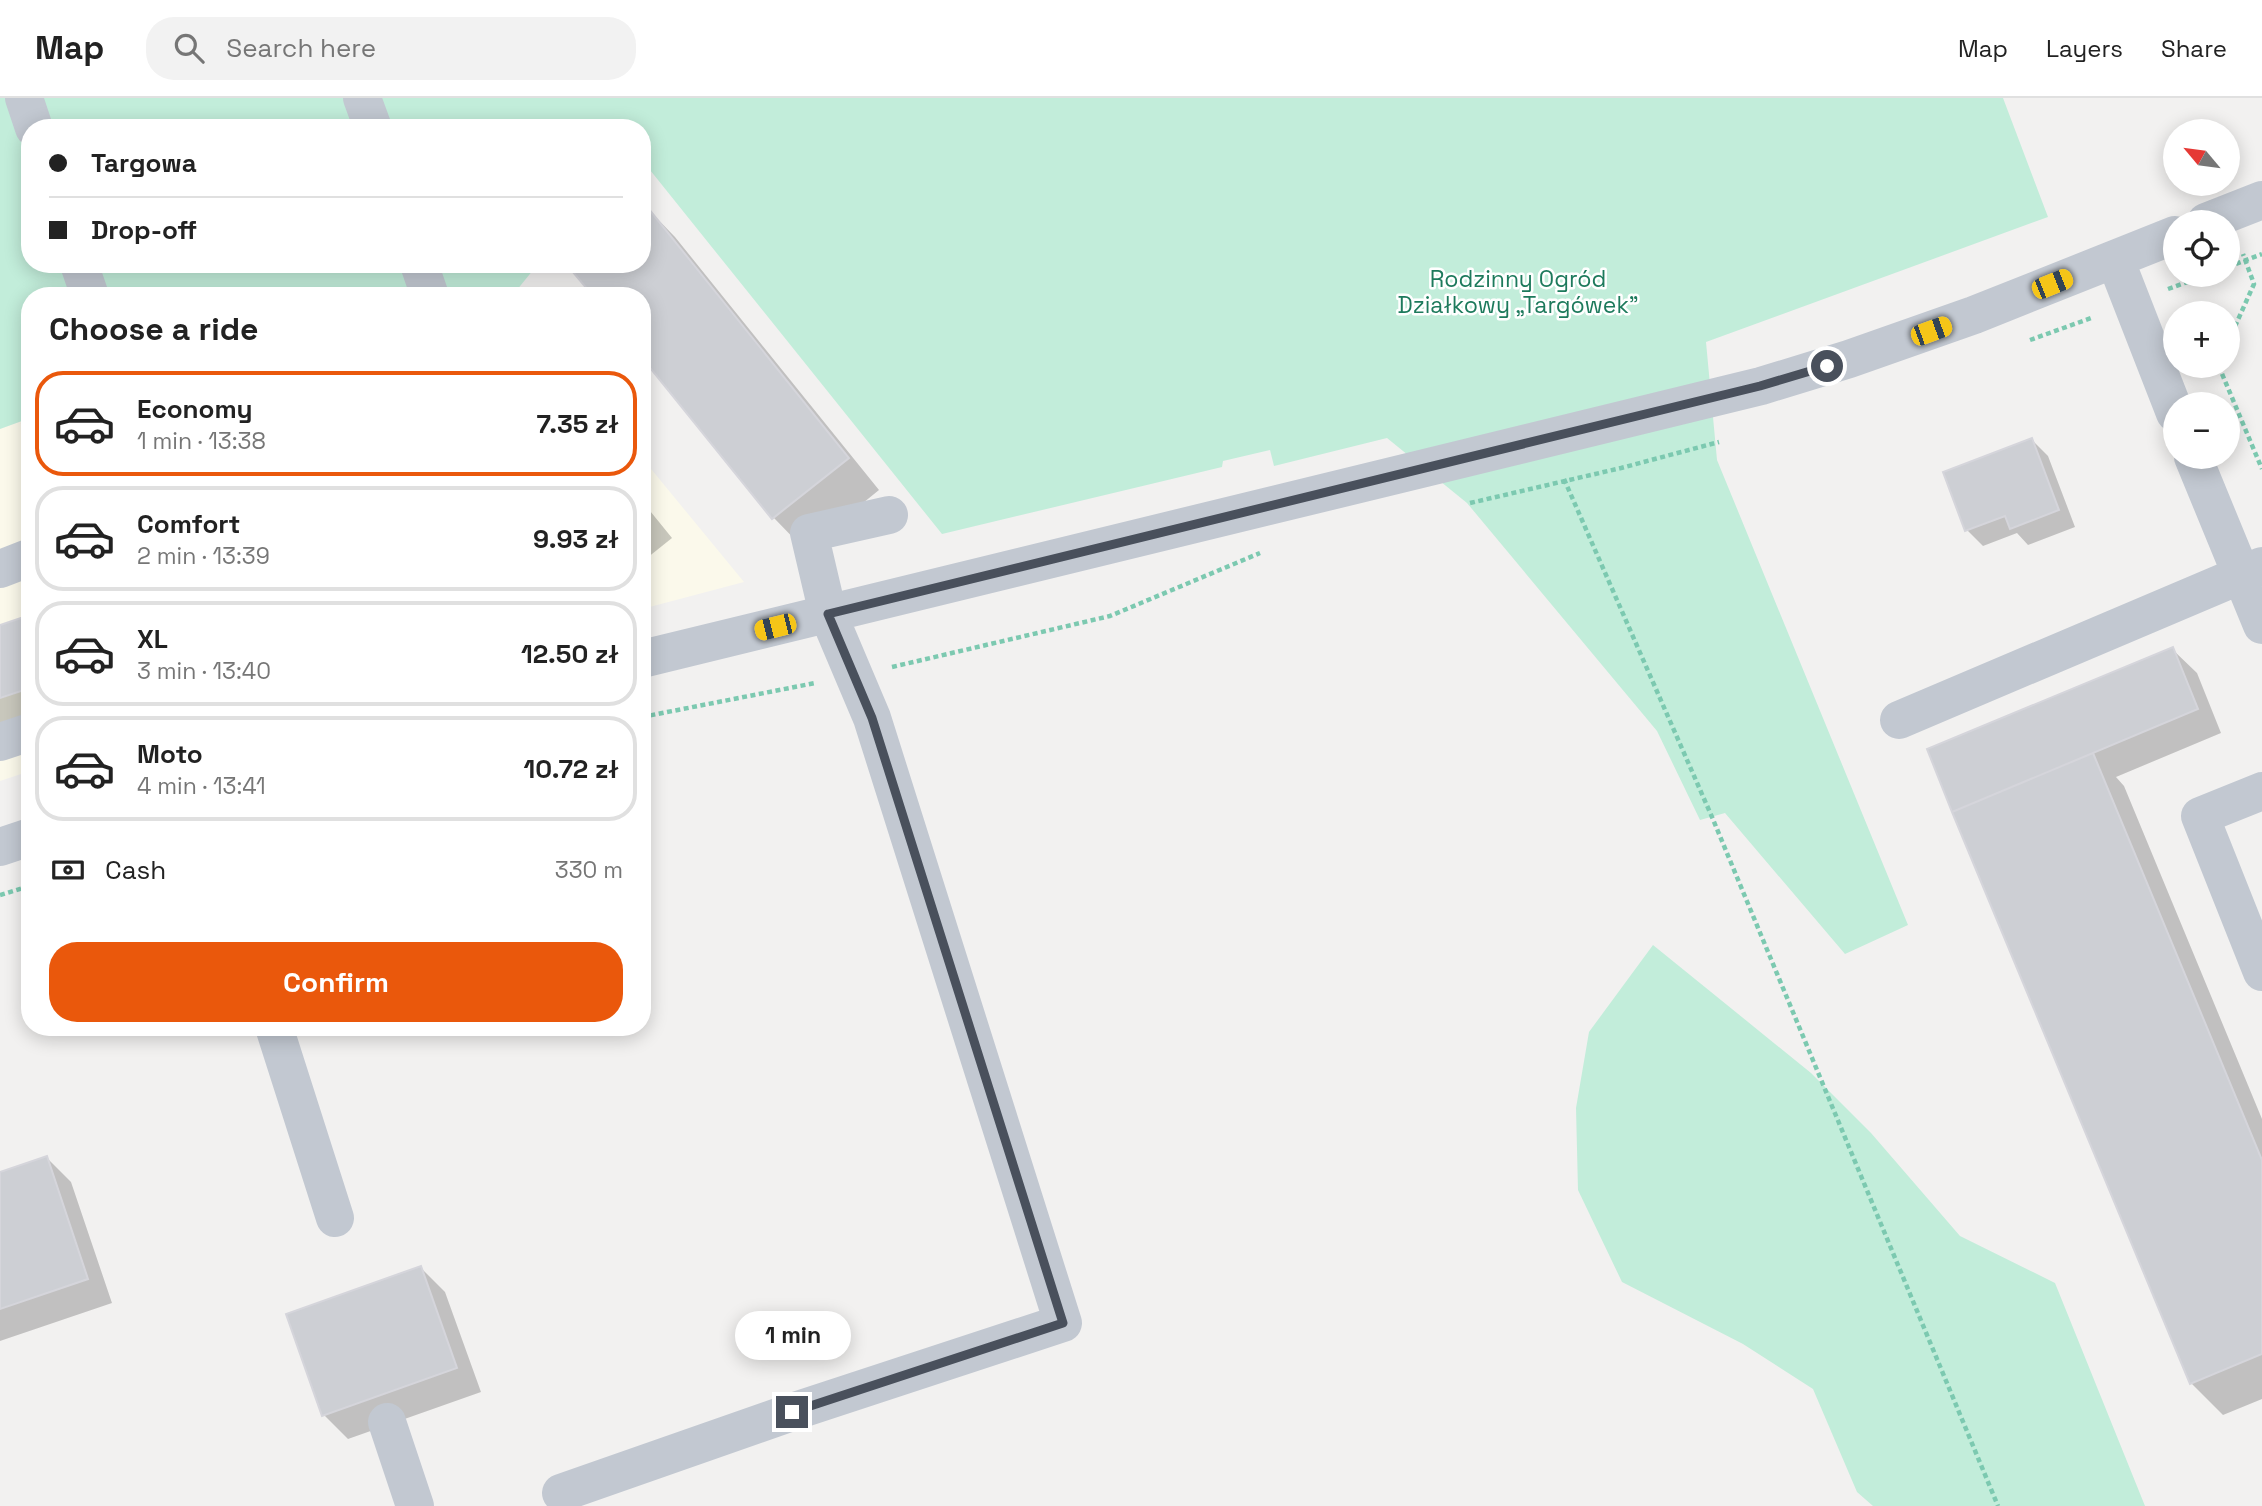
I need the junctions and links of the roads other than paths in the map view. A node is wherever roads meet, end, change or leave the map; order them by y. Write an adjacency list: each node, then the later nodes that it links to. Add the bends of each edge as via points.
1 (24, 98): 3 (street)
2 (362, 98): 4 (street)
3 (31, 119)
4 (370, 119)
5 (2262, 200): 6 (street)
6 (2237, 210)
7 (2163, 240): 8 (street)
8 (2115, 259): 9 (street); 15 (street, via 1923,334 1760,386)
9 (2167, 392)
10 (2199, 469): 14 (street)
11 (889, 515): 15 (street, via 809,533)
12 (21, 561): 13 (street)
13 (0, 569)
14 (2251, 570): 16 (street); 18 (street)
15 (828, 614): 17 (street); 28 (street, via 872,718 1063,1323)
16 (2262, 625)
17 (651, 657)
18 (1899, 720)
19 (21, 735): 20 (street)
20 (0, 742)
21 (2262, 791): 24 (street, via 2200,816)
22 (21, 840): 23 (street)
23 (0, 847)
24 (2262, 972)
25 (277, 1036): 26 (street)
26 (335, 1217)
27 (387, 1422): 29 (street)
28 (561, 1493)
29 (415, 1506)

